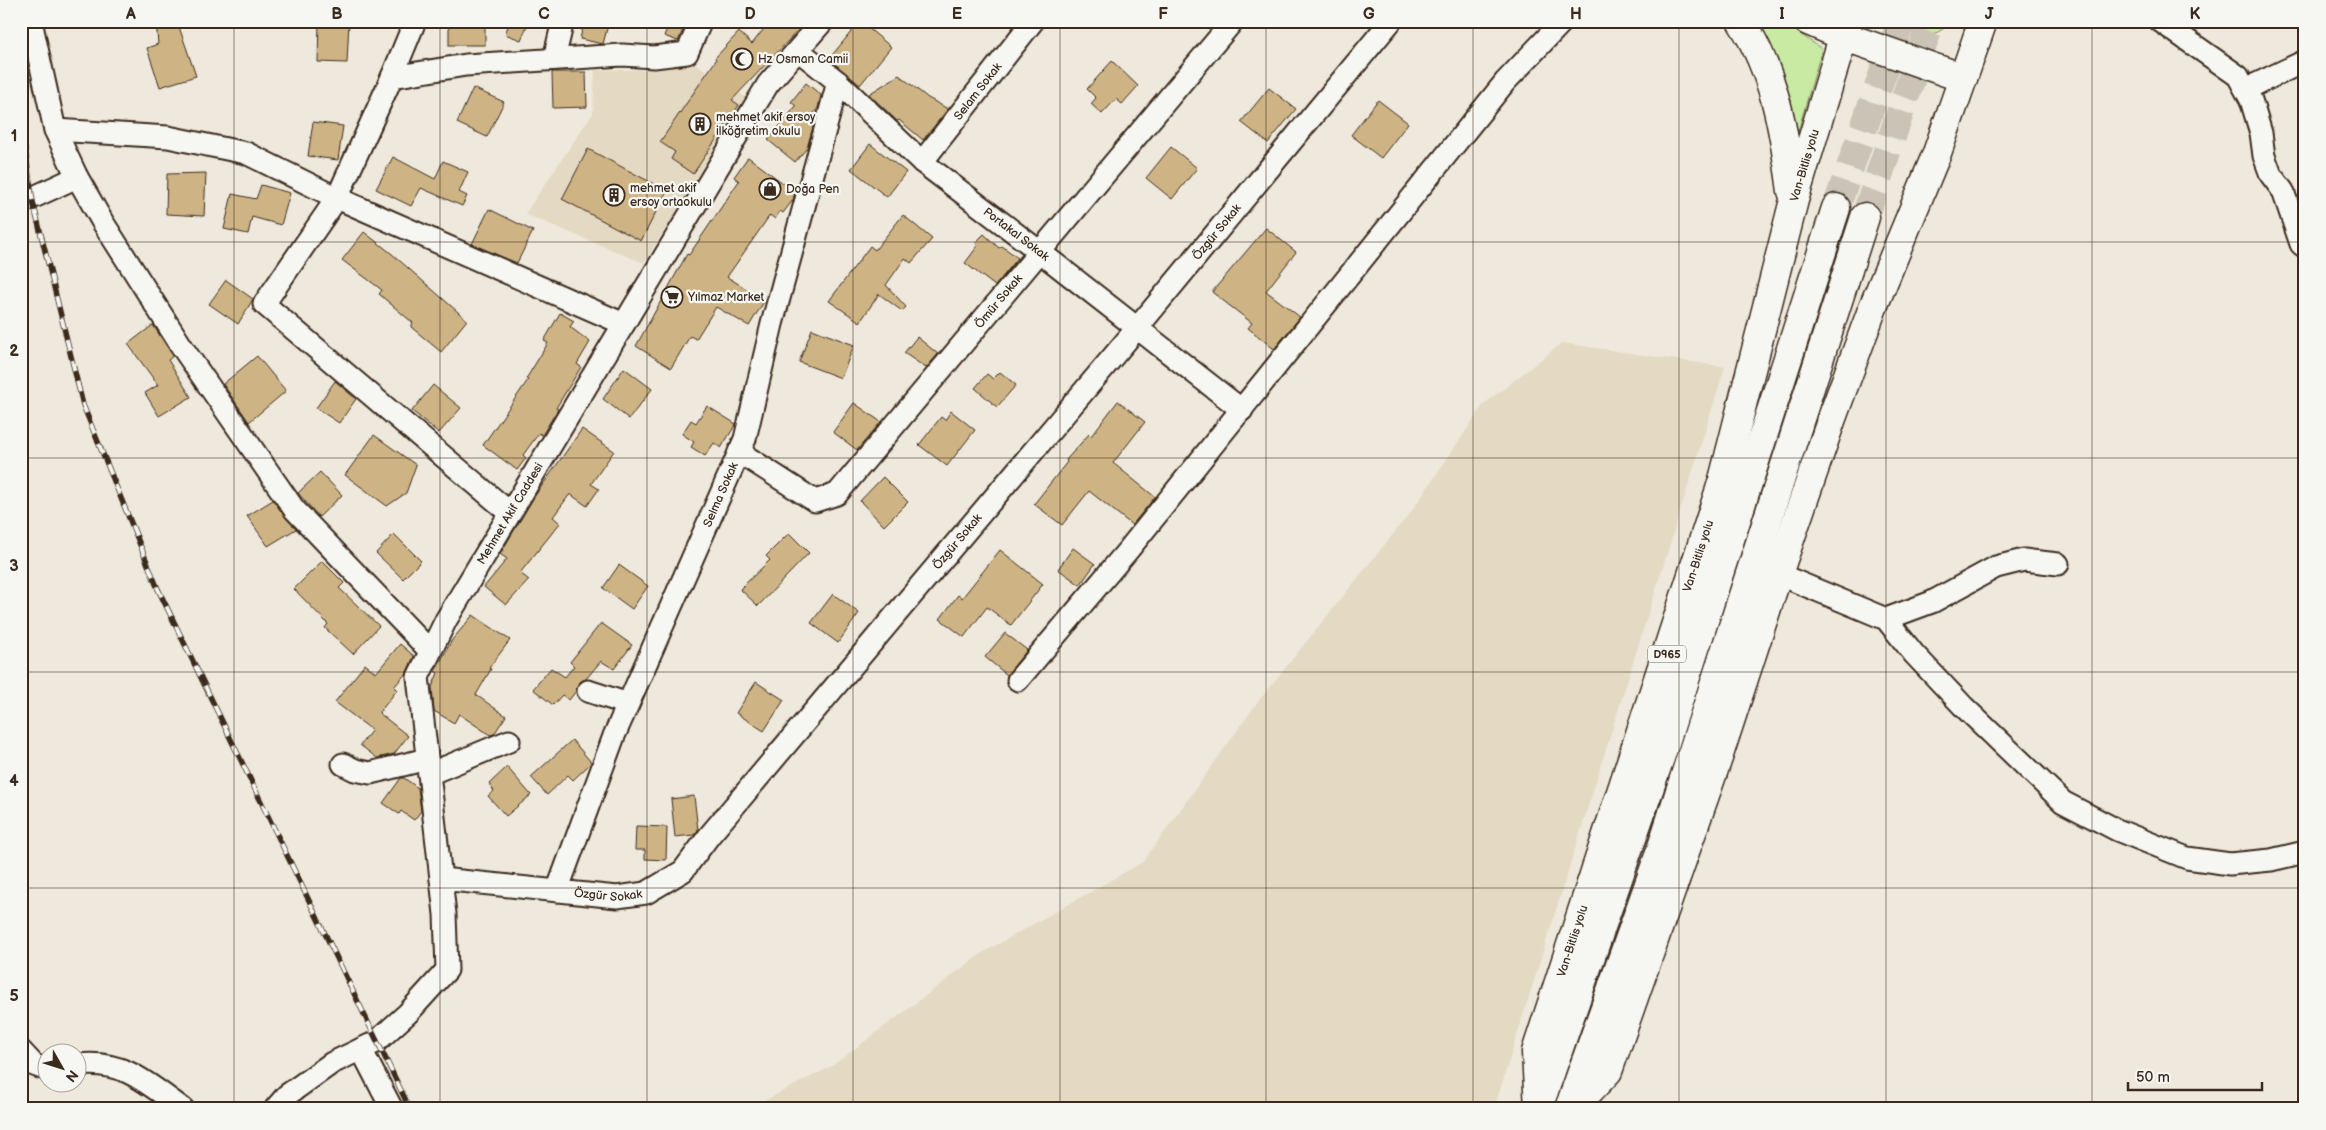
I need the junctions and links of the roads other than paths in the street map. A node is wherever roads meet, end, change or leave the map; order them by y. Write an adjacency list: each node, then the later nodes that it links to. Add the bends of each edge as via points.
1 (31, 21): 22 (street)
2 (415, 21): 18 (street)
3 (563, 21): 16 (street)
4 (701, 21): 16 (street, via 687,53 654,57 622,55)
5 (823, 21): 15 (street, Mehmet Akif Caddesi)
6 (1033, 21): 23 (street, Selam Sokak)
7 (1233, 21): 31 (street, Ömür Sokak)
8 (1391, 21): 33 (street, Özgür Sokak)
9 (1563, 21): 34 (street, via 1505,82)
10 (1741, 21): 26 (highway, via 1770,80 1784,129)
11 (1808, 21): 14 (highway)
12 (1983, 21): 19 (highway)
13 (2160, 21): 21 (street, via 2238,76)
14 (1845, 29): 19 (highway); 26 (highway, Van-Bitlis yolu)
15 (798, 50): 20 (street, Portakal Sokak); 32 (street, Mehmet Akif Caddesi, via 768,84)
16 (554, 59): 18 (street, via 466,65)
17 (2305, 61): 21 (street)
18 (392, 78): 25 (street)
19 (1963, 78): 38 (highway, via 1933,162 1873,307)
20 (838, 82): 23 (street, Portakal Sokak); 35 (street, Selma Sokak, via 772,324 745,440)
21 (2246, 90): 30 (street, via 2252,100 2271,175 2283,191 2301,244)
22 (55, 130): 24 (street); 25 (street, via 168,137 246,153)
23 (922, 162): 31 (street, Portakal Sokak)
24 (77, 178): 27 (street); 40 (street, via 184,350 294,509)
25 (337, 198): 32 (street); 36 (street, via 264,304)
26 (1794, 200): 54 (highway, Van-Bitlis yolu / D965, via 1723,480 1536,1052)
27 (21, 203)
28 (1836, 208): 54 (highway, via 1661,755)
29 (1864, 217): 58 (highway, via 1660,853)
30 (2305, 247)
31 (1040, 252): 33 (street, Portakal Sokak); 35 (street, Ömür Sokak, via 837,494 814,501)
32 (624, 324): 36 (street, Mehmet Akif Caddesi)
33 (1138, 327): 34 (street, Portakal Sokak); 49 (street, Özgür Sokak, via 709,836 683,872 646,893 617,897)
34 (1242, 410): 41 (street)
35 (739, 452): 43 (street, Selma Sokak)
36 (510, 512): 40 (street, Mehmet Akif Caddesi)
37 (2058, 564): 39 (street, via 2024,560 1996,567 1932,602)
38 (1778, 574): 39 (street); 58 (highway, via 1719,755 1608,1071)
39 (1886, 619): 47 (street, via 1963,706 2063,802 2117,830 2187,858 2230,864 2271,860)
40 (430, 651): 46 (street, Mehmet Akif Caddesi, via 418,677)
41 (1018, 680)
42 (588, 691): 43 (street)
43 (628, 704): 49 (street, Selma Sokak)
44 (509, 742): 46 (street)
45 (343, 764): 46 (street, via 370,773)
46 (428, 766): 48 (street, Mehmet Akif Caddesi)
47 (2305, 852)
48 (441, 879): 49 (street, Özgür Sokak); 50 (street, Mehmet Akif Caddesi, via 447,970 408,1013)
49 (557, 890)
50 (368, 1046): 56 (street, Mehmet Akif Caddesi, via 332,1063 287,1094); 57 (street)
51 (21, 1051): 53 (street)
52 (88, 1064): 55 (street, via 122,1068)
53 (38, 1066)
54 (1539, 1107)
55 (182, 1109)
56 (275, 1109)
57 (392, 1109)
58 (1570, 1109)

